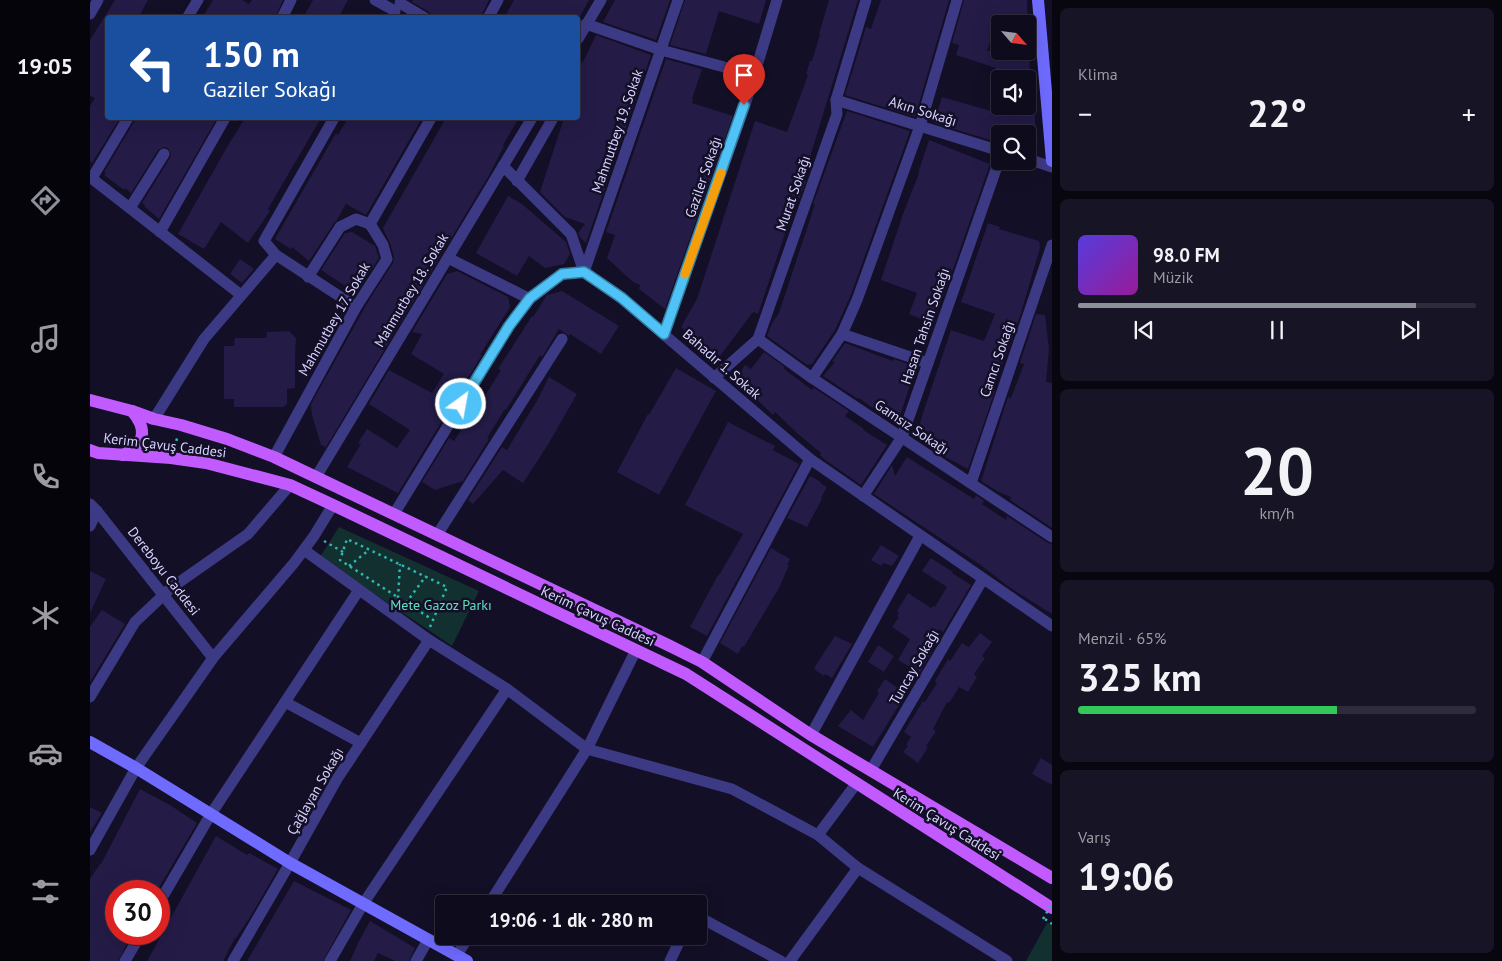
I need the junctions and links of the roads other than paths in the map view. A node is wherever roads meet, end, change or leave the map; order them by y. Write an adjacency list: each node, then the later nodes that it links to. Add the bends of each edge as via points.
1 (98, 0): 13 (street)
2 (198, 0): 14 (street)
3 (291, 0): 15 (street)
4 (374, 0): 12 (street)
5 (498, 0): 17 (street)
6 (601, 0): 18 (street)
7 (678, 0): 20 (street, Mahmutbey 19. Sokak)
8 (777, 0): 21 (street, Gaziler Sokağı)
9 (866, 0): 22 (street, Murat Sokağı)
10 (958, 0): 29 (street)
11 (1038, 0): 32 (street)
12 (397, 8): 16 (street)
13 (90, 14)
14 (189, 15)
15 (284, 15)
16 (417, 15)
17 (490, 15)
18 (586, 24): 19 (street); 20 (street)
19 (580, 35)
20 (660, 50): 21 (street); 45 (street, Mahmutbey 19. Sokak)
21 (754, 75): 50 (street, Gaziler Sokağı)
22 (836, 100): 29 (street, Akın Sokağı); 52 (street, Murat Sokağı, via 836,114)
23 (127, 120): 37 (street)
24 (224, 120): 41 (street)
25 (333, 120): 43 (street, via 264,241)
26 (430, 120): 40 (street)
27 (531, 120): 34 (street, Mahmutbey 18. Sokak)
28 (552, 120): 38 (street)
29 (920, 126): 30 (street, Akın Sokağı); 51 (street)
30 (991, 148)
31 (164, 154): 39 (street)
32 (1052, 161)
33 (1036, 162): 35 (street)
34 (503, 166): 38 (street); 44 (street, Mahmutbey 18. Sokak)
35 (1052, 167)
36 (996, 170): 54 (street, Hasan Tahsin Sokağı)
37 (91, 178): 39 (street)
38 (517, 180): 45 (street, via 571,234)
39 (130, 208): 41 (street)
40 (370, 224): 46 (street, via 356,219 340,227); 49 (street, Mahmutbey 17. Sokak, via 387,258)
41 (160, 232): 47 (street)
42 (1052, 245): 66 (street, Camcı Sokağı)
43 (276, 255): 46 (street); 47 (street)
44 (448, 258): 48 (street); 65 (street, Mahmutbey 18. Sokak)
45 (584, 272): 48 (street, via 562,274); 50 (street, Bahadır 1. Sokak, via 622,298)
46 (308, 277): 49 (street)
47 (241, 295): 59 (street, via 204,339)
48 (530, 298): 71 (street, via 509,326)
49 (356, 306): 63 (street, Mahmutbey 17. Sokak)
50 (664, 334): 55 (street, Bahadır 1. Sokak)
51 (842, 334): 54 (street); 56 (street)
52 (758, 338): 55 (street, Murat Sokağı); 56 (street, Gamsız Sokağı)
53 (562, 339): 73 (street)
54 (928, 363): 60 (street, Hasan Tahsin Sokağı)
55 (714, 378): 64 (street, Bahadır 1. Sokak)
56 (812, 378): 60 (street, Gamsız Sokağı)
57 (90, 400): 58 (main road)
58 (132, 411): 59 (main road, Kerim Çavuş Caddesi); 62 (main road, via 142,425 141,440)
59 (154, 419): 63 (main road, Kerim Çavuş Caddesi, via 227,439)
60 (902, 437): 66 (street, Gamsız Sokağı); 68 (street, Hasan Tahsin Sokağı)
61 (93, 454): 62 (main road, Kerim Çavuş Caddesi)
62 (123, 455): 67 (main road, Kerim Çavuş Caddesi, via 206,463)
63 (274, 457): 65 (main road, Kerim Çavuş Caddesi)
64 (810, 459): 68 (street, Bahadır 1. Sokak); 84 (street)
65 (316, 477): 71 (main road, Kerim Çavuş Caddesi)
66 (971, 483): 75 (street, Gamsız Sokağı)
67 (290, 485): 69 (main road, Kerim Çavuş Caddesi); 79 (street, via 248,534)
68 (863, 496): 74 (street, Bahadır 1. Sokak)
69 (333, 505): 76 (street); 82 (main road, Kerim Çavuş Caddesi)
70 (94, 507): 72 (street); 79 (street, Dereboyu Caddesi)
71 (394, 514): 73 (main road, Kerim Çavuş Caddesi)
72 (90, 526)
73 (437, 535): 84 (main road, Kerim Çavuş Caddesi)
74 (920, 536): 77 (street, Bahadır 1. Sokak); 88 (street)
75 (1052, 537)
76 (304, 550): 78 (street); 83 (street)
77 (983, 579): 80 (street, Bahadır 1. Sokak); 93 (street, Tuncay Sokağı)
78 (359, 590): 81 (street); 87 (street)
79 (164, 595): 83 (street, Dereboyu Caddesi); 86 (street, via 135,622)
80 (1052, 626)
81 (427, 639): 85 (street); 90 (street, Çağlayan Sokağı)
82 (636, 650): 91 (street); 94 (main road, Kerim Çavuş Caddesi, via 686,674)
83 (212, 658): 92 (street)
84 (702, 662): 88 (main road, Kerim Çavuş Caddesi)
85 (507, 689): 91 (street); 103 (street)
86 (90, 697)
87 (285, 702): 90 (street); 95 (street)
88 (811, 735): 93 (main road, Kerim Çavuş Caddesi)
89 (90, 742): 92 (street)
90 (361, 743): 98 (street, Çağlayan Sokağı, via 337,778)
91 (587, 749): 96 (street, via 732,789); 102 (street)
92 (136, 768): 95 (street); 97 (street)
93 (871, 770): 100 (main road, Kerim Çavuş Caddesi)
94 (856, 784): 96 (street); 104 (main road, Kerim Çavuş Caddesi)
95 (211, 814): 98 (street); 101 (street)
96 (818, 836): 99 (street)
97 (90, 850)
98 (290, 863): 103 (street); 112 (street, Çağlayan Sokağı)
99 (858, 868): 117 (street); 118 (street)
100 (1052, 878)
101 (170, 884)
102 (495, 895)
103 (363, 904): 106 (street); 113 (street)
104 (1052, 908)
105 (707, 921): 116 (street)
106 (428, 940): 110 (street); 114 (street)
107 (134, 945): 111 (street)
108 (466, 945): 110 (street)
109 (678, 945): 115 (street)
110 (462, 958)
111 (125, 961)
112 (233, 961)
113 (330, 961)
114 (416, 961)
115 (670, 961)
116 (781, 961)
117 (790, 961)
118 (1007, 961)

